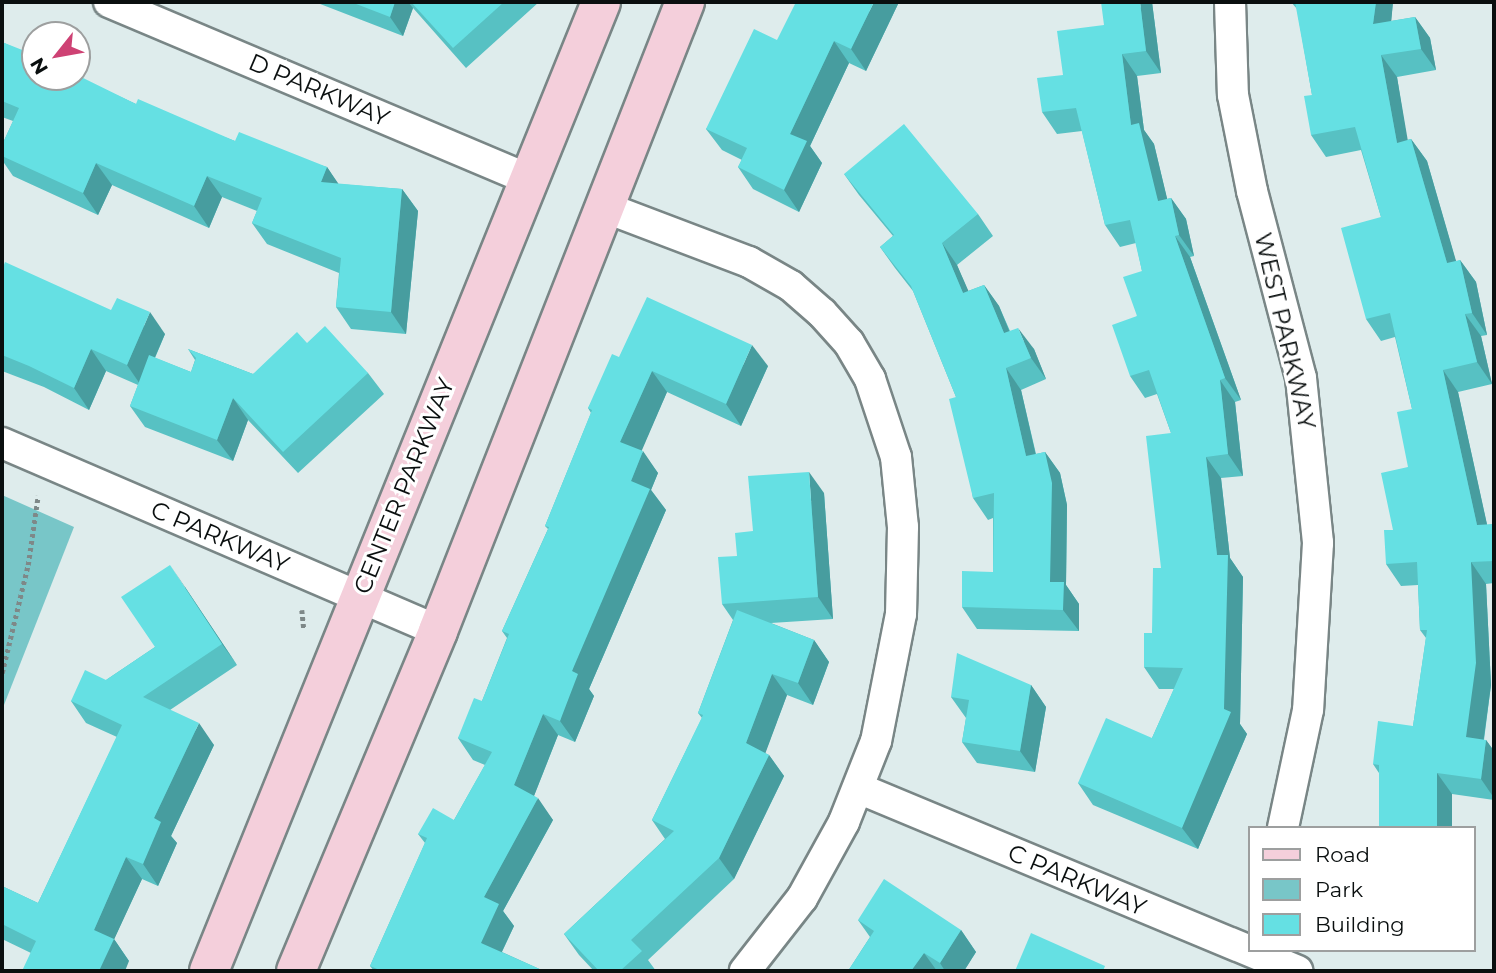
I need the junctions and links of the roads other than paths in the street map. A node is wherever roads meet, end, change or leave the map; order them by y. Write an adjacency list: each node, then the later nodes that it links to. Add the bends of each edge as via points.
1 (109, 2): 5 (street, D PARKWAY)
2 (601, 2): 5 (street, CENTER PARKWAY)
3 (685, 2): 6 (street)
4 (1230, 2): 11 (street, WEST PARKWAY, via 1233,95 1252,191 1301,378 1318,543 1308,710)
5 (529, 179): 8 (street, CENTER PARKWAY)
6 (604, 207): 9 (street); 10 (street, via 749,262 790,286 849,343 870,379 896,457 904,570 896,656 876,741)
7 (2, 443): 8 (street, C PARKWAY)
8 (359, 596): 9 (street, C PARKWAY); 13 (street, CENTER PARKWAY)
9 (438, 631): 14 (street)
10 (858, 788): 12 (street, C PARKWAY); 15 (street, via 802,898)
11 (1283, 826)
12 (1243, 954): 16 (street, C PARKWAY)
13 (209, 971)
14 (296, 971)
15 (745, 971)
16 (1297, 971)

